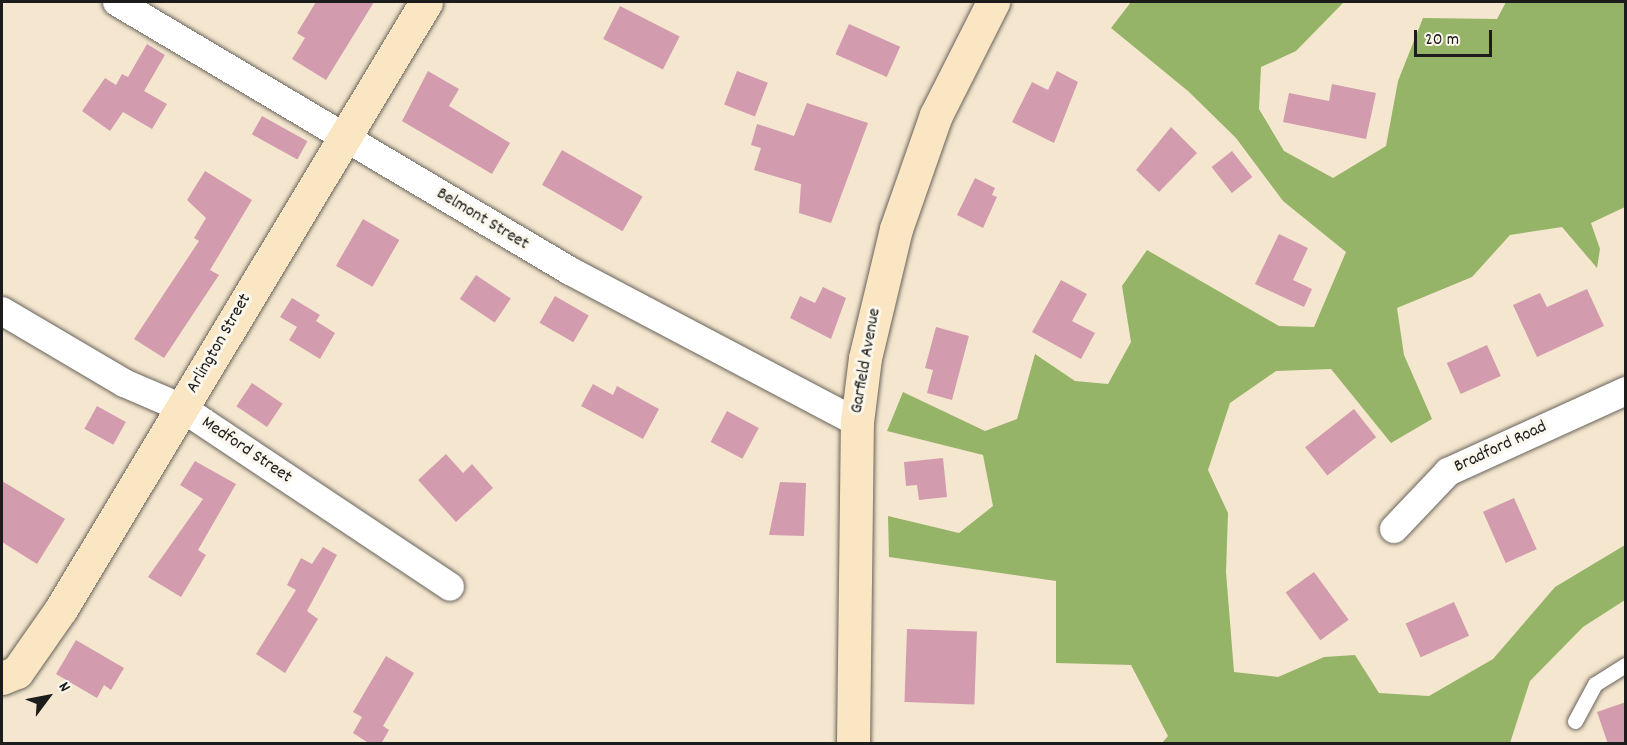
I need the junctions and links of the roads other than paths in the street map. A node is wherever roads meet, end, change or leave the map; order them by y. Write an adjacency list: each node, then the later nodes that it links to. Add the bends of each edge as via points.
1 (117, 2): 4 (street, Belmont Street)
2 (426, 2): 4 (street, Arlington Street)
3 (993, 2): 8 (street, Garfield Avenue, via 936,115 896,229 873,320)
4 (343, 137): 7 (street, Arlington Street); 8 (street, Belmont Street, via 570,271)
5 (2, 311): 7 (street, Medford Street, via 124,383)
6 (1626, 391): 9 (street, Bradford Road, via 1448,472)
7 (183, 408): 10 (street, Medford Street); 12 (street, Arlington Street, via 56,617)
8 (857, 422): 14 (street, Garfield Avenue)
9 (1394, 529)
10 (450, 587)
11 (1626, 665): 13 (lane, via 1596,684)
12 (4, 678)
13 (1575, 722)
14 (853, 744)

